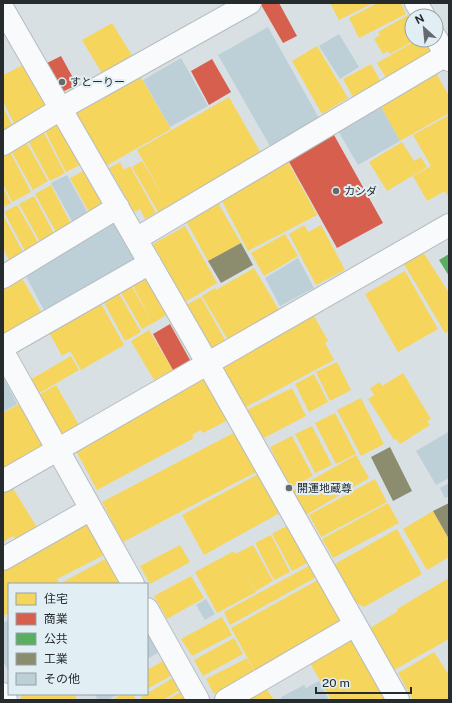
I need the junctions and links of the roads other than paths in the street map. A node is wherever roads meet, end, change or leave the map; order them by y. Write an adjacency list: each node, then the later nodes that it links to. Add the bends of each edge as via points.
1 (250, 3): 4 (street)
2 (3, 9): 4 (street)
3 (444, 51): 8 (street)
4 (62, 108): 5 (street); 6 (street)
5 (3, 144)
6 (118, 207): 8 (street); 10 (street)
7 (449, 225): 13 (street)
8 (136, 238): 9 (street)
9 (150, 263): 11 (street); 13 (street)
10 (3, 277)
11 (3, 347)
12 (3, 352): 14 (street)
13 (208, 364): 14 (street); 20 (street)
14 (57, 449): 15 (street); 16 (street)
15 (3, 480)
16 (91, 509): 17 (street); 18 (street)
17 (3, 559)
18 (132, 583)
19 (148, 613): 21 (street)
20 (355, 625): 22 (street); 23 (street)
21 (198, 700)
22 (226, 700)
23 (398, 700)

